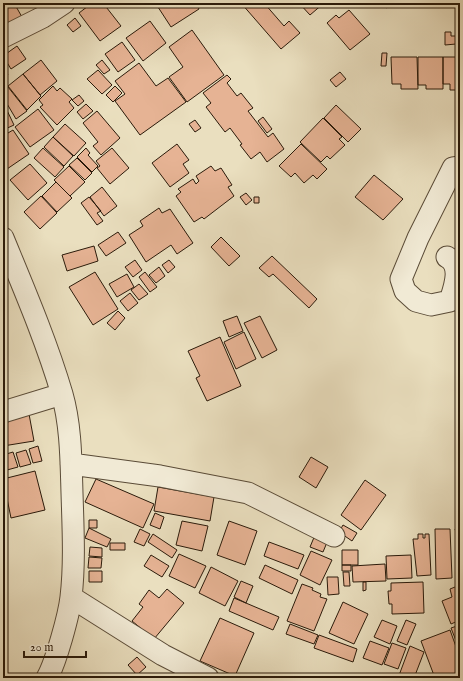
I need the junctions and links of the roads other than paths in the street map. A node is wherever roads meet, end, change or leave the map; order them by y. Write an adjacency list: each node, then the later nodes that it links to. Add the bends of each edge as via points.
1 (64, 3): 2 (street, via 43,17)
2 (3, 37)
3 (460, 167): 5 (street, via 453,168 418,238 402,280 405,291 416,301 431,305 450,301 456,279 456,266)
4 (3, 238): 6 (street, via 36,317)
5 (447, 258)
6 (62, 394): 7 (street); 8 (street)
7 (3, 412)
8 (71, 464): 9 (street, via 168,478 248,494); 10 (street)
9 (334, 536)
10 (71, 597): 11 (street); 12 (street, via 163,655)
11 (47, 678)
12 (208, 678)

